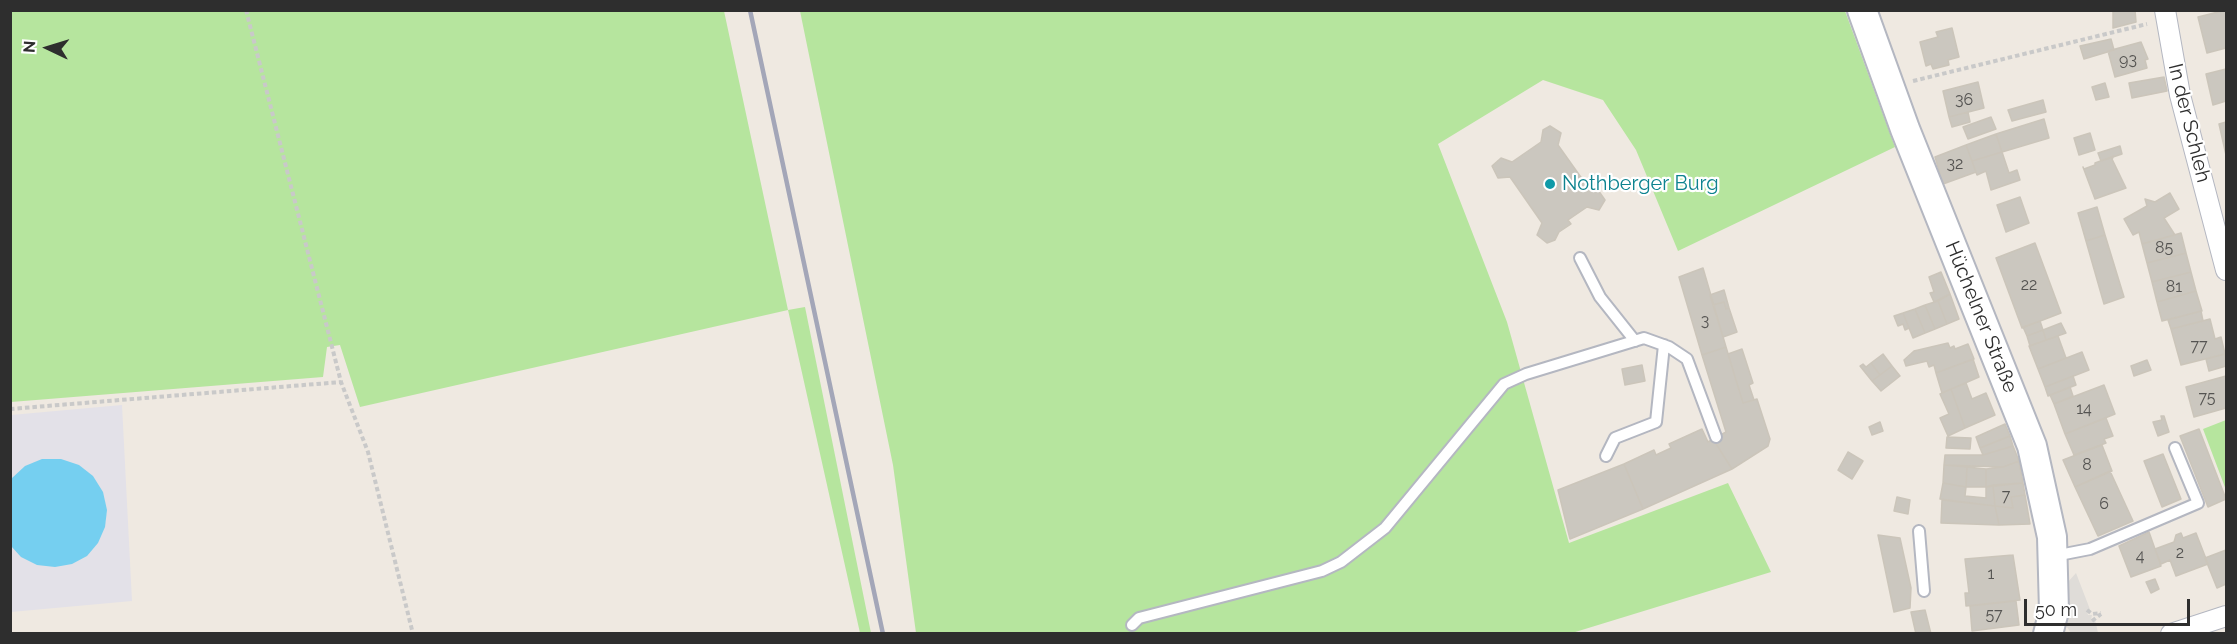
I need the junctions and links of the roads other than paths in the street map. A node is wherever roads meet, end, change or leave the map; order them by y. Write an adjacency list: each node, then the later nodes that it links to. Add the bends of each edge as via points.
1 (1862, 10): 11 (street, Hüchelner Straße, via 2032,446)
2 (2165, 15): 4 (street, In der Schleh, via 2180,95)
3 (1580, 258): 5 (lane, via 1600,297)
4 (2226, 270)
5 (1635, 341): 6 (lane, via 1644,338); 14 (lane, via 1504,384 1385,528 1341,562 1322,571 1140,618)
6 (1664, 345): 7 (lane, via 1687,359); 9 (lane, via 1656,422 1615,438)
7 (1716, 437)
8 (2175, 448): 11 (lane, via 2198,503 2090,549)
9 (1606, 456)
10 (1919, 531): 12 (lane)
11 (2054, 556): 15 (street, Hüchelner Straße, via 2054,611)
12 (1924, 591)
13 (2226, 616): 16 (street)
14 (1132, 626)
15 (2048, 633)
16 (2171, 633)

